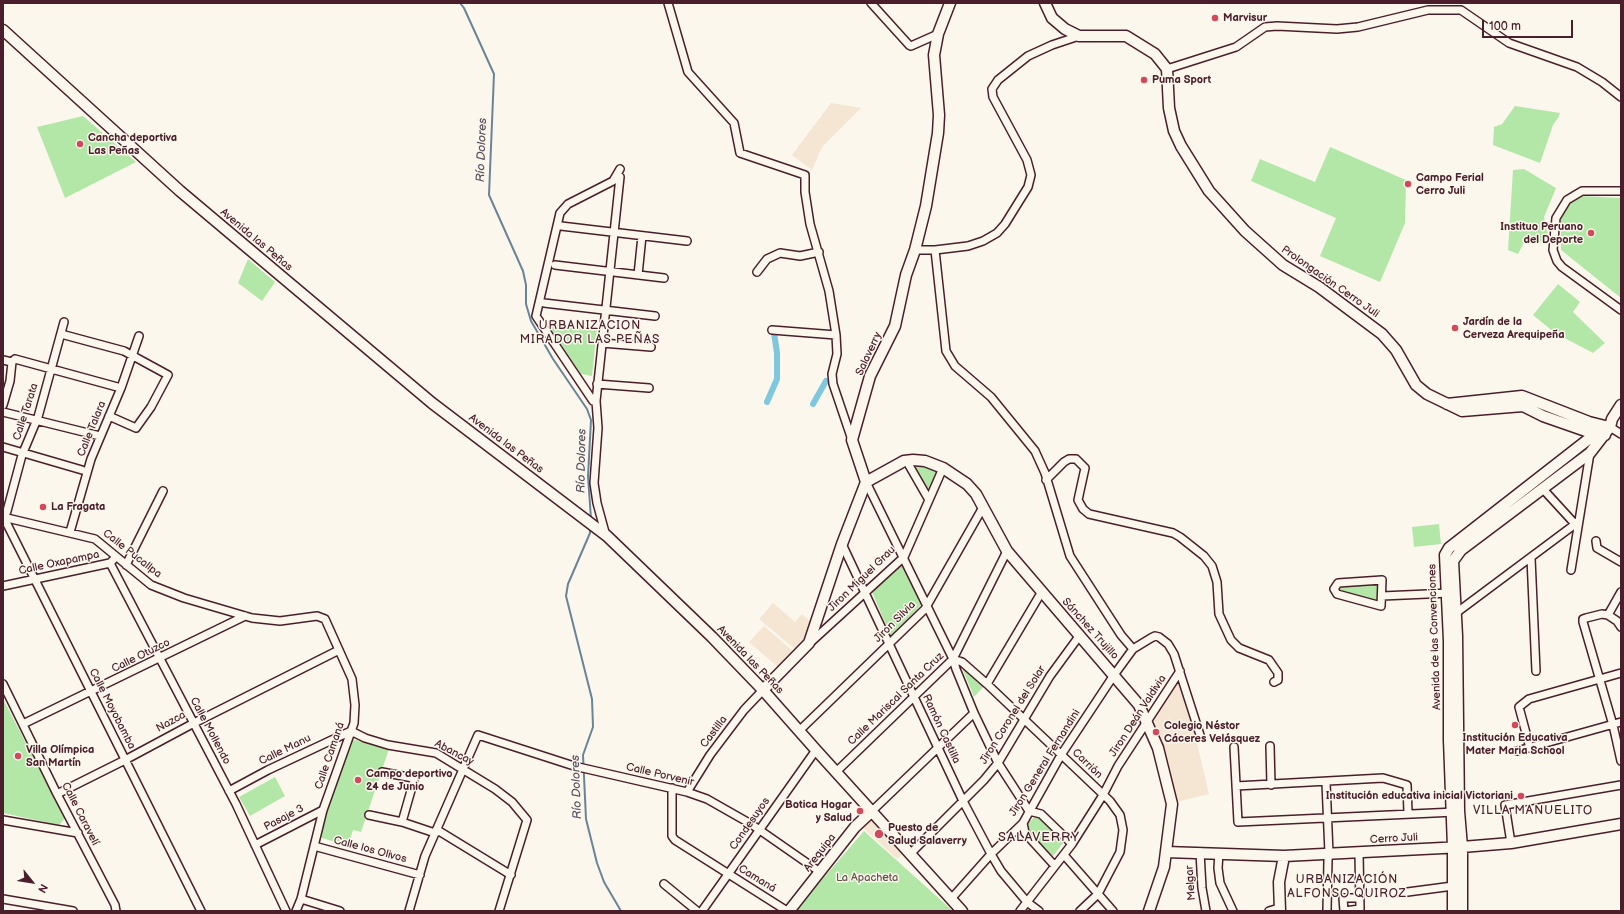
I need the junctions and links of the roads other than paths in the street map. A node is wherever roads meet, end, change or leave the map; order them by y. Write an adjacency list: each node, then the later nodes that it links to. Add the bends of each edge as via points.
1 (668, 3): 19 (street, via 688,72 734,122 740,154 805,175 810,224)
2 (871, 3): 6 (street, via 911,46)
3 (950, 3): 6 (street, Salaverry)
4 (1045, 3): 7 (street, via 1052,18)
5 (3, 30): 67 (street, Avenida las Peñas, via 180,192 432,402)
6 (938, 34): 17 (street, Salaverry, via 934,55 938,133 926,206)
7 (1079, 36): 8 (street, via 1126,36 1155,54); 18 (street, via 1028,56 998,80 992,89 993,97 1027,160 1031,175 1028,187 1005,224 998,233 983,241 968,246)
8 (1167, 70): 9 (street, via 1236,47 1265,27 1337,29 1358,27 1428,10 1461,10 1509,43 1577,67); 49 (street, Prolongación Cerro Juli, via 1169,108 1174,131 1209,191 1244,231 1283,265 1382,334 1396,350 1416,385 1427,394 1462,412 1523,406 1586,431)
9 (1621, 97)
10 (620, 169): 43 (street, via 613,181 568,204 560,213 536,316 582,385)
11 (620, 177): 14 (street)
12 (1621, 191): 27 (street, via 1582,191 1567,200 1556,218 1553,250 1556,261 1562,267)
13 (561, 226): 14 (street)
14 (614, 233): 15 (street); 21 (street)
15 (642, 236): 16 (street); 23 (street)
16 (686, 241)
17 (915, 250): 18 (street); 51 (street, Salaverry, via 906,275 895,326 870,376)
18 (935, 250): 58 (street, via 946,351 955,366 991,397 1035,451)
19 (819, 252): 22 (street, via 800,256 780,253 767,259); 32 (street)
20 (555, 265): 21 (street)
21 (609, 272): 23 (street); 26 (street)
22 (757, 272)
23 (638, 275): 24 (street)
24 (664, 278)
25 (544, 303): 26 (street)
26 (605, 310): 28 (street); 34 (street)
27 (1621, 310)
28 (655, 316)
29 (64, 322): 31 (street, Calle Tarata)
30 (772, 330): 32 (street)
31 (61, 334): 36 (street); 39 (street, Calle Tarata)
32 (836, 334): 51 (street, via 837,354 832,374 833,384)
33 (139, 336): 36 (street, Calle Talara)
34 (602, 343): 35 (street); 40 (street)
35 (651, 347)
36 (133, 356): 41 (street, Calle Talara); 47 (street, via 168,375 152,407 136,428)
37 (3, 360): 38 (street)
38 (12, 362): 39 (street, via 15,359); 44 (street)
39 (51, 370): 41 (street); 48 (street, Calle Tarata)
40 (597, 384): 42 (street); 43 (street)
41 (121, 388): 47 (street, Calle Talara)
42 (649, 388)
43 (596, 401): 67 (street, via 598,428 594,483)
44 (3, 405)
45 (1621, 405): 49 (street, Avenida de las Convenciones)
46 (3, 412): 48 (street)
47 (109, 416): 50 (street, Calle Talara)
48 (36, 420): 50 (street); 54 (street, Calle Tarata)
49 (1609, 429): 53 (street, Avenida de las Convenciones); 83 (street, Avenida de las Convenciones, via 1449,548 1444,559)
50 (100, 436): 66 (street, Calle Talara)
51 (852, 440): 59 (street)
52 (3, 447): 54 (street)
53 (1590, 452): 60 (street, Avenida de las Convenciones); 65 (street)
54 (24, 453): 57 (street); 64 (street, Calle Tarata)
55 (906, 460): 56 (street, Sánchez Trujillo, via 925,461); 59 (street); 62 (street)
56 (943, 468): 62 (street, Jiron Miguel Grau); 63 (street, Sánchez Trujillo, via 972,489)
57 (82, 470)
58 (1046, 480): 93 (street, via 1073,562); 102 (street, via 1064,462 1076,459 1085,468 1078,500 1089,514 1172,534 1180,537 1204,556 1212,566 1217,582 1219,614 1231,640 1239,648 1269,660 1278,673 1278,680)
59 (866, 482): 69 (street); 72 (street)
60 (1542, 488): 65 (street); 83 (street, Avenida de las Convenciones, via 1457,553 1453,561)
61 (163, 491): 76 (street)
62 (929, 500): 72 (street, Jiron Miguel Grau)
63 (982, 509): 70 (street, Sánchez Trujillo); 85 (street, Jiron Silvia)
64 (3, 518): 66 (street, Calle Pucallpa); 78 (street, Calle Moyobamba)
65 (1577, 523): 73 (street); 77 (street)
66 (70, 532): 71 (street, Calle Pucallpa, via 95,539)
67 (607, 536): 105 (street, Avenida las Peñas)
68 (1596, 541): 74 (street, via 1597,548)
69 (842, 544): 80 (street, Ramón Castilla); 91 (street)
70 (1007, 551): 82 (street, Sánchez Trujillo); 96 (street, Calle Mariscal Santa Cruz)
71 (116, 556): 75 (street, Calle Oxapampa); 76 (street, Calle Pucallpa)
72 (904, 557): 80 (street, Jiron Miguel Grau); 85 (street)
73 (1531, 558): 86 (street); 98 (street)
74 (1621, 562)
75 (110, 563): 78 (street, Calle Oxapampa); 95 (street, Calle Mollendo)
76 (126, 565): 88 (street, Calle Pucallpa, via 161,590)
77 (1571, 570)
78 (34, 580): 79 (street, Calle Oxapampa); 106 (street, Calle Moyobamba)
79 (3, 586)
80 (865, 592): 91 (street, Jiron Miguel Grau); 92 (street, Ramón Castilla)
81 (1621, 592): 87 (street)
82 (1041, 593): 90 (street, Sánchez Trujillo); 104 (street)
83 (1451, 593): 84 (street); 86 (street, Avenida de las Convenciones); 107 (street, Avenida de las Convenciones)
84 (1382, 596): 84 (street, via 1382,580 1338,583 1334,589 1337,594 1381,606)
85 (927, 605): 92 (street, Jiron Silvia); 96 (street)
86 (1456, 613): 107 (street, Avenida de las Convenciones)
87 (1608, 615): 89 (street, via 1617,621); 101 (street, via 1586,618 1582,622)
88 (246, 616): 94 (street, Calle Camaná, via 280,621 321,616 327,622); 95 (street, Calle Otuzco)
89 (1621, 628)
90 (1080, 635): 100 (street, Sánchez Trujillo); 110 (street, Jiron Coronel del Solar, via 1050,676)
91 (809, 643): 105 (street)
92 (889, 644): 108 (street, Ramón Castilla); 117 (street, Jiron Silvia)
93 (1133, 649): 97 (street, via 1151,638 1159,637 1171,648); 100 (street, Jiron General Fernandini)
94 (340, 650): 113 (street, Nazca); 116 (street, Calle Camaná, via 353,685 355,705)
95 (159, 659): 106 (street, Calle Otuzco); 113 (street, Calle Mollendo)
96 (954, 659): 104 (street, Carrión, via 962,662); 108 (street, Calle Mariscal Santa Cruz); 109 (street)
97 (1180, 671): 111 (street, Jiron Deán Valdivia); 118 (street)
98 (1536, 672)
99 (1621, 673): 101 (street)
100 (1114, 675): 111 (street, Sánchez Trujillo); 125 (street, Jiron General Fernandini)
101 (1600, 680): 115 (street); 122 (street, via 1529,699 1519,707)
102 (1274, 682)
103 (3, 684): 114 (street, Calle Caravelí)
104 (987, 684): 110 (street, Carrión)
105 (763, 690): 117 (street, Avenida las Peñas); 138 (street, Castilla, via 744,710 710,755)
106 (90, 692): 114 (street, Calle Otuzco); 126 (street, Calle Moyobamba)
107 (1453, 692): 145 (street, Avenida de las Convenciones)
108 (914, 696): 120 (street, Ramón Castilla); 131 (street, Calle Mariscal Santa Cruz)
109 (974, 712): 120 (street); 128 (street)
110 (1024, 720): 125 (street, Carrión); 128 (street, Jiron Coronel del Solar)
111 (1148, 722): 140 (street, Jiron Deán Valdivia, via 1118,766); 161 (street, Sánchez Trujillo, via 1166,773 1172,804)
112 (1621, 722): 115 (street)
113 (194, 723): 126 (street, Nazca); 137 (street, Calle Mollendo)
114 (24, 724): 139 (street, Calle Caravelí)
115 (1613, 725): 122 (street); 127 (street)
116 (351, 731): 129 (street, Abancay, via 388,745 430,751); 137 (street, Calle Manu); 142 (street, Calle Camaná)
117 (799, 731): 123 (street, Avenida las Peñas)
118 (1200, 735)
119 (1270, 746): 133 (street)
120 (938, 747): 141 (street, Ramón Castilla); 144 (street)
121 (1234, 747): 135 (street)
122 (1530, 748): 124 (street)
123 (816, 750): 131 (street, Avenida las Peñas); 153 (street, Condesuyos)
124 (1517, 751)
125 (1061, 755): 140 (street, Carrión); 143 (street, Jiron General Fernandini)
126 (125, 760): 139 (street, Nazca); 188 (street, Calle Moyobamba)
127 (1621, 761)
128 (998, 763): 141 (street, Jiron Coronel del Solar); 143 (street)
129 (462, 770): 136 (street, Calle Porvenir, via 478,735 590,771); 155 (street); 174 (street, Abancay, via 490,785 526,817)
130 (382, 772): 150 (street, via 413,778 414,783)
131 (836, 772): 144 (street, Avenida las Peñas)
132 (1326, 782): 133 (street); 146 (street, via 1383,778 1407,784); 148 (street)
133 (1271, 785): 135 (street)
134 (1621, 785): 156 (street, via 1505,805)
135 (1236, 786): 148 (street, via 1238,822)
136 (672, 788): 138 (street, Calle Porvenir); 172 (street, Camaná, via 674,840)
137 (229, 791): 158 (street, Calle Mollendo)
138 (687, 792): 153 (street, Calle Porvenir, via 727,809)
139 (58, 794): 154 (street, Calle Caravelí)
140 (1103, 795): 157 (street, Jiron Deán Valdivia); 178 (street, Carrión, via 1110,801 1123,822 1123,840 1115,864)
141 (963, 801): 165 (street, Jiron Coronel del Solar); 166 (street, Ramón Castilla)
142 (323, 810): 158 (street, Pasaje 3); 159 (street, Calle Camaná)
143 (1029, 811): 151 (street, Jiron General Fernandini); 157 (street, via 1041,814)
144 (871, 812): 165 (street, Avenida las Peñas); 171 (street, Arequipa, via 855,827)
145 (1455, 812): 146 (street); 160 (street, Avenida de las Convenciones)
146 (1408, 813): 148 (street)
147 (368, 815): 150 (street)
148 (1327, 818): 163 (street)
149 (3, 820): 154 (street)
150 (402, 822): 155 (street)
151 (1023, 823): 166 (street, Jiron General Fernandini); 170 (street, via 1025,833)
152 (1621, 824): 156 (street, Cerro Juli)
153 (761, 830): 171 (street, Calle Porvenir); 172 (street, Condesuyos)
154 (78, 833): 187 (street, Calle Caravelí)
155 (435, 833): 173 (street); 174 (street, via 439,831)
156 (1511, 843): 160 (street, Cerro Juli)
157 (1072, 844): 168 (street, Jiron Deán Valdivia)
158 (255, 845): 189 (street, Calle Mollendo)
159 (314, 846): 173 (street, Calle los Olivos); 181 (street, Calle Camaná)
160 (1457, 847): 164 (street, Cerro Juli); 176 (street, Avenida de las Convenciones); 208 (street, Avenida de las Convenciones)
161 (1166, 852): 162 (street, Cerro Juli); 202 (street, Sánchez Trujillo)
162 (1200, 852): 167 (street, Cerro Juli); 203 (street, Melgar)
163 (1329, 853): 164 (street, Cerro Juli); 169 (street, Cerro Juli); 185 (street)
164 (1359, 853): 179 (street)
165 (910, 854): 182 (street, Avenida las Peñas)
166 (990, 854): 182 (street, Jiron General Fernandini); 183 (street, Ramón Castilla)
167 (1219, 854): 169 (street, Cerro Juli); 204 (street, via 1220,883)
168 (1064, 855): 170 (street, Jiron Deán Valdivia); 178 (street)
169 (1284, 856): 184 (street, via 1279,882)
170 (1055, 866): 183 (street, Jiron Deán Valdivia)
171 (820, 872): 196 (street, Arequipa)
172 (728, 874): 195 (street, Condesuyos); 196 (street, Camaná)
173 (420, 875): 192 (street)
174 (511, 875): 193 (street)
175 (664, 884): 194 (street)
176 (1453, 886): 177 (street); 207 (street, Avenida de las Convenciones)
177 (1400, 893)
178 (1098, 894): 200 (street, Carrión); 201 (street)
179 (1360, 898): 206 (street, via 1360,909); 206 (street, via 1343,898)
180 (3, 899): 186 (street)
181 (301, 899): 190 (street, Calle Camaná); 191 (street)
182 (951, 899): 197 (street, Avenida las Peñas)
183 (1027, 902): 198 (street, Jiron Deán Valdivia); 199 (street, Ramón Castilla)
184 (1279, 909): 205 (street)
185 (1327, 910)
186 (73, 911)
187 (116, 911)
188 (201, 911)
189 (286, 911)
190 (296, 911)
191 (340, 911)
192 (409, 911)
193 (499, 911)
194 (696, 911)
195 (702, 911)
196 (788, 911)
197 (962, 911)
198 (1020, 911)
199 (1039, 911)
200 (1080, 911)
201 (1113, 911)
202 (1149, 911)
203 (1206, 911)
204 (1233, 911)
205 (1269, 911)
206 (1344, 911)
207 (1453, 911)
208 (1462, 911)

